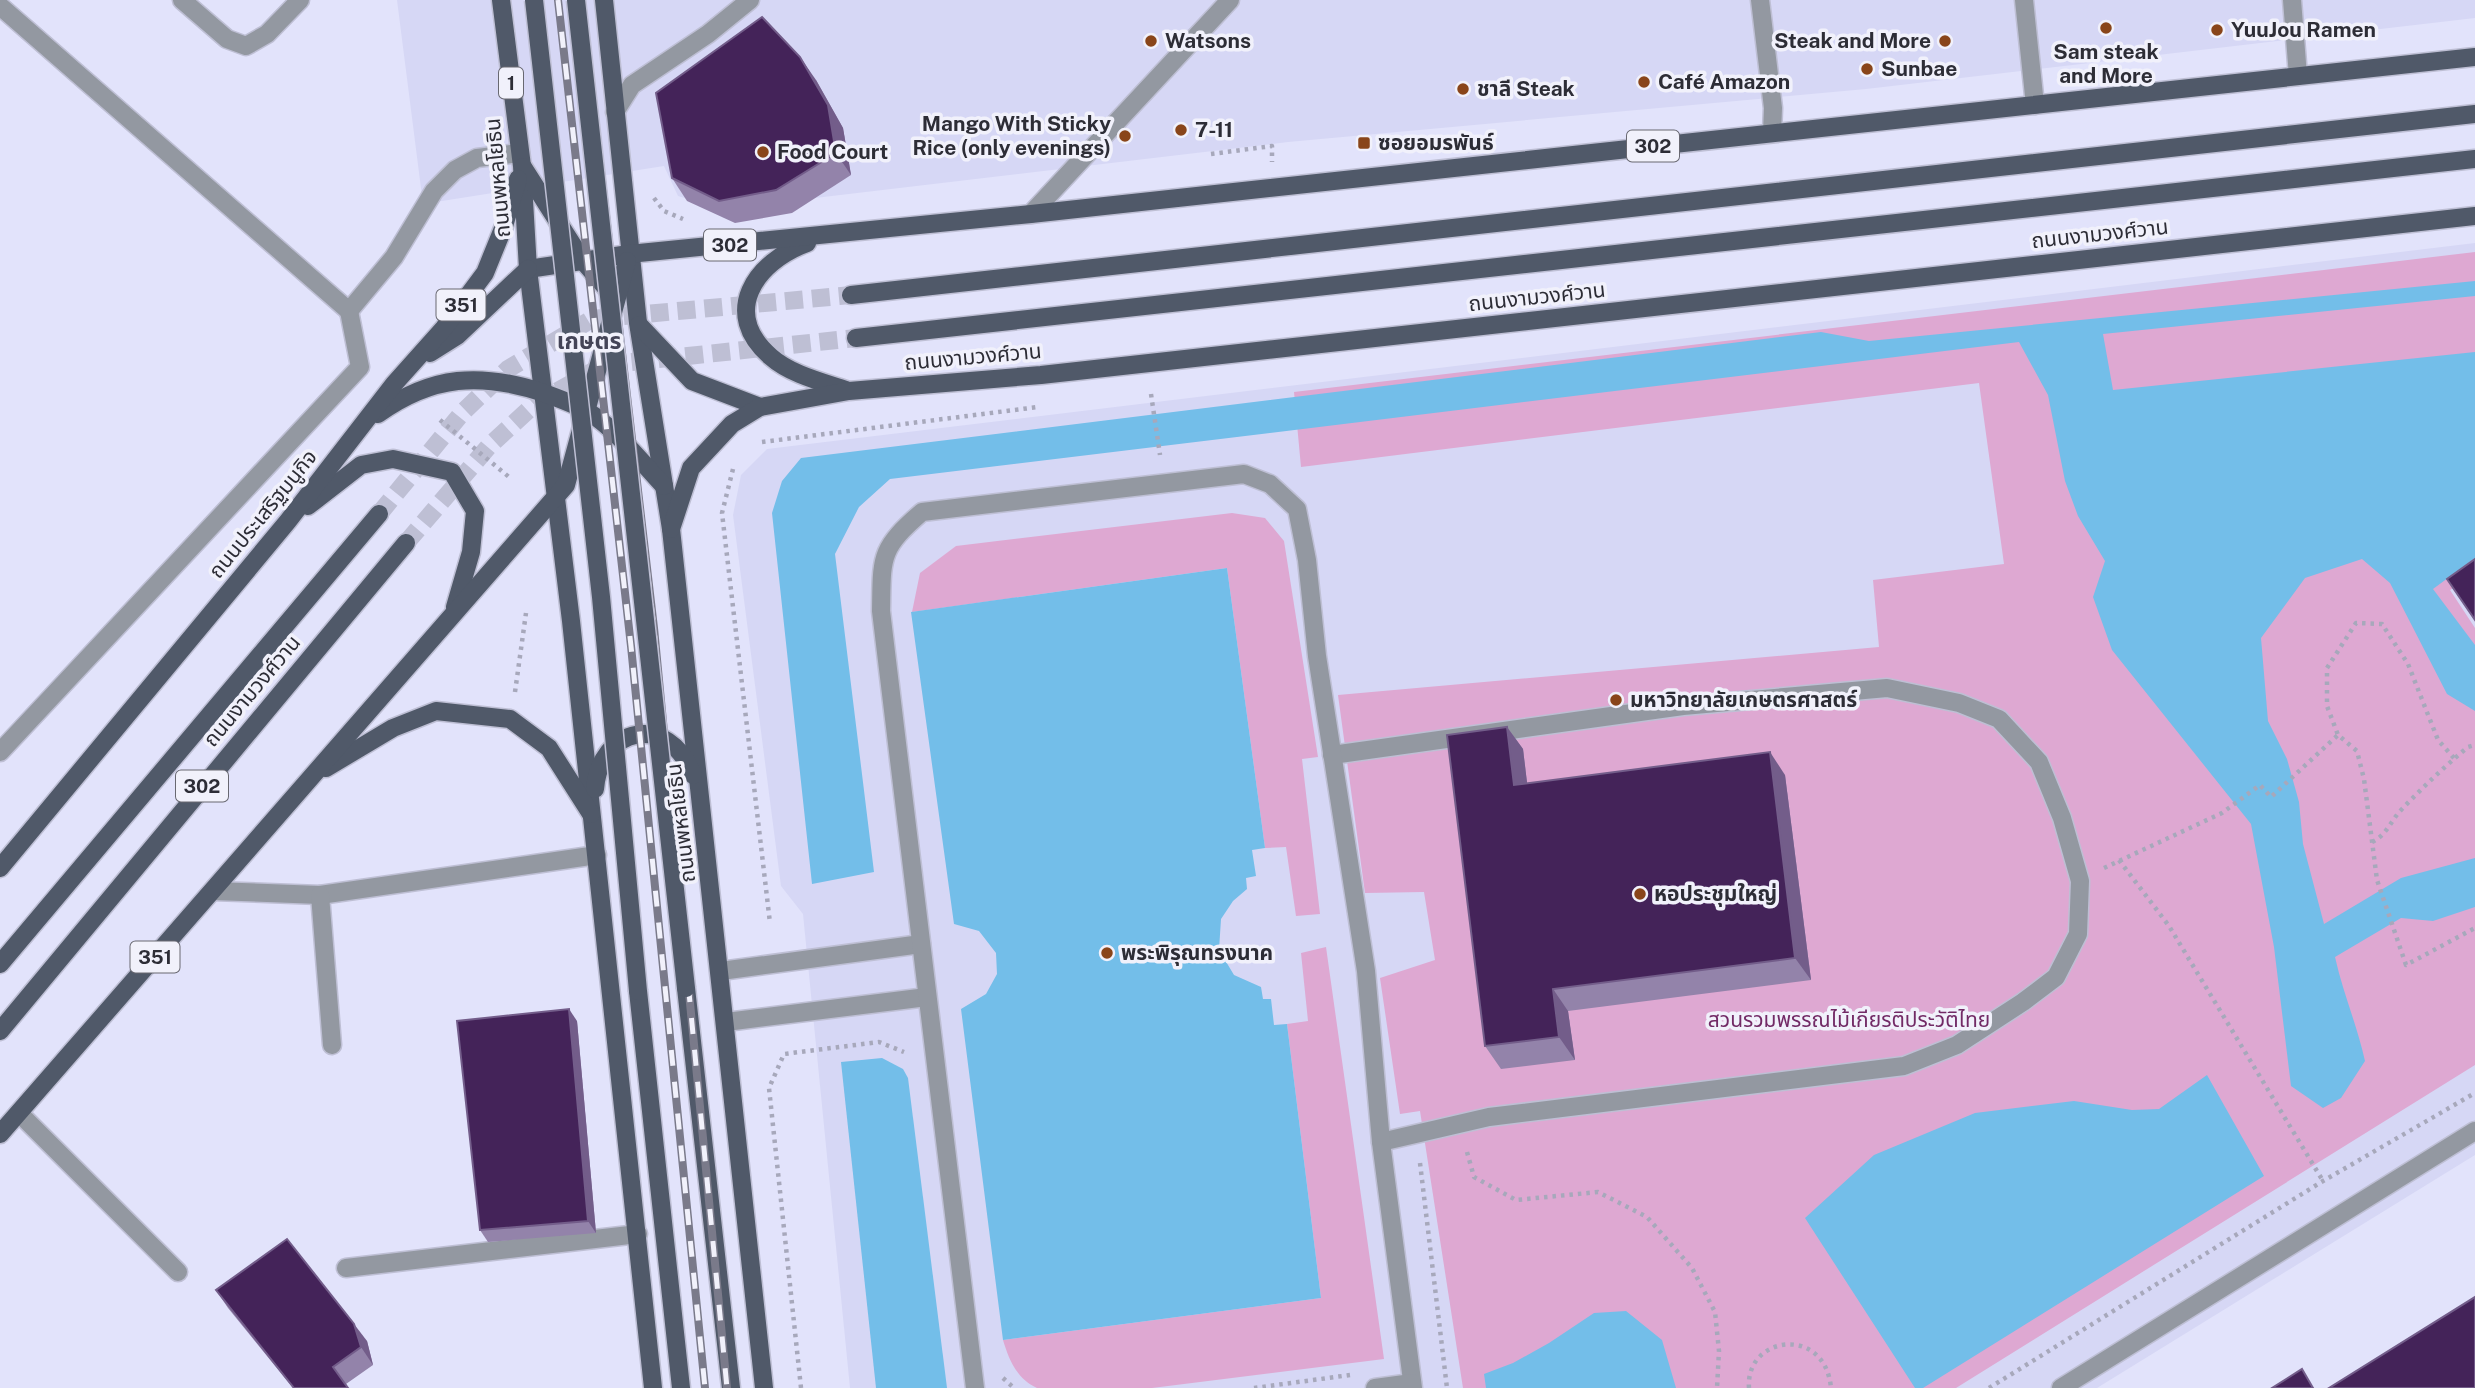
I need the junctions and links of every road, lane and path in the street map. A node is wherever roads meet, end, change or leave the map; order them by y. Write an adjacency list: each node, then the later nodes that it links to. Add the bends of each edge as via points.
1 (182, 0): 2 (street, via 228,39 246,46 267,34)
2 (300, 0)
3 (501, 0): 20 (main road, ถนนพหลโยธิน / 1)
4 (534, 0): 99 (main road, bridge, via 601,597)
5 (576, 0): 100 (main road, ถนนพหลโยธิน, bridge)
6 (604, 0): 16 (main road, ถนนพหลโยธิน)
7 (750, 0): 16 (street, via 632,85)
8 (1230, 0): 24 (street)
9 (1760, 0): 18 (street)
10 (2025, 0): 15 (street)
11 (2292, 0): 14 (street)
12 (4, 17): 33 (street)
13 (2475, 57): 14 (main road, 302)
14 (2298, 76): 15 (main road, 302)
15 (2035, 105): 18 (main road, 302)
16 (615, 112): 28 (main road, ถนนพหลโยธิน)
17 (2475, 114): 31 (main road)
18 (1772, 133): 24 (main road, 302)
19 (1211, 154): 22 (path, via 1272,146)
20 (521, 159): 29 (main road); 30 (main road, ถนนพหลโยธิน); 33 (street, via 477,159 455,170 435,191 394,257); 36 (main road, ถนนประเสริฐมนูกิจ / 351, via 504,226 485,273)
21 (2475, 159): 35 (main road, ถนนงามวงศ์วาน)
22 (1272, 163)
23 (652, 195): 26 (path, via 664,211)
24 (1031, 214): 27 (main road, 302)
25 (2475, 216): 37 (main road, ถนนงามวงศ์วาน, via 1054,373)
26 (692, 223)
27 (830, 235): 28 (main road, 302); 37 (main road, via 770,262 756,277 748,297 747,321 754,339 772,359)
28 (629, 254): 29 (main road); 32 (main road); 34 (main road, ถนนพหลโยธิน)
29 (583, 261): 30 (main road); 32 (main road)
30 (528, 269): 36 (main road, via 457,336); 39 (main road, ถนนพหลโยธิน)
31 (851, 295)
32 (615, 298): 34 (main road); 44 (main road)
33 (349, 311): 62 (street, via 360,367)
34 (638, 323): 42 (main road, via 692,381); 51 (main road, ถนนพหลโยธิน)
35 (856, 338)
36 (413, 363): 46 (main road, ถนนประเสริฐมนูกิจ / 351)
37 (849, 391): 42 (main road, ถนนงามวงศ์วาน)
38 (1163, 392): 40 (path)
39 (543, 393): 44 (main road); 46 (main road, via 478,379 447,382 406,394); 52 (main road, ถนนพหลโยธิน)
40 (1152, 394): 41 (path); 48 (path)
41 (1138, 395)
42 (760, 407): 55 (main road, ถนนงามวงศ์วาน, via 732,424 691,468)
43 (1041, 407): 47 (path, via 766,440)
44 (586, 412): 51 (main road, via 600,420); 52 (main road, via 566,485)
45 (440, 420): 50 (path)
46 (364, 425): 54 (main road, ถนนประเสริฐมนูกิจ / 351)
47 (757, 445)
48 (1160, 450)
49 (739, 461): 75 (path, via 731,471 722,513)
50 (509, 477)
51 (664, 486): 55 (main road, ถนนพหลโยธิน)
52 (555, 498): 57 (main road, 351); 67 (main road, ถนนพหลโยธิน)
53 (379, 514): 78 (main road, ถนนงามวงศ์วาน / 302)
54 (288, 521): 57 (main road, via 361,465 393,459 452,472 475,511 471,552); 71 (main road, ถนนประเสริฐมนูกิจ / 351)
55 (671, 529): 66 (main road, ถนนพหลโยธิน)
56 (406, 543): 82 (main road, ถนนงามวงศ์วาน / 302)
57 (453, 613): 65 (main road, 351)
58 (526, 614): 59 (path)
59 (514, 696)
60 (2338, 735): 64 (path, via 2327,706 2327,667 2356,623 2382,624 2408,664 2438,740); 68 (path, via 2357,751); 70 (path, via 2271,797 2260,785 2222,813)
61 (2475, 745): 64 (path)
62 (0, 752)
63 (1332, 755): 72 (street, via 1684,706 1887,688 1959,703 1999,719 2039,762 2062,818); 77 (street, via 1297,509 1270,484 1244,474 922,512 892,537 882,566 881,611); 91 (street, via 1366,971)
64 (2454, 758): 68 (path, via 2395,817 2382,837)
65 (308, 779): 67 (main road, via 393,728 436,711 510,719 549,748); 73 (main road, 351)
66 (701, 801): 67 (main road, via 677,747 665,737 647,733 623,740 603,761 595,783); 79 (main road, ถนนพหลโยธิน)
67 (593, 817): 69 (main road, ถนนพหลโยธิน)
68 (2372, 842): 76 (path, via 2377,880 2406,964)
69 (597, 855): 74 (street); 93 (main road, ถนนพหลโยธิน)
70 (2119, 860): 72 (path); 92 (path, via 2169,926)
71 (0, 867)
72 (2080, 881): 87 (street, via 2078,934 2056,977 1957,1045 1903,1066)
73 (212, 891): 74 (street); 86 (main road, 351)
74 (320, 895): 83 (street)
75 (771, 923)
76 (2475, 928)
77 (920, 944): 79 (street); 80 (street)
78 (0, 964)
79 (721, 971): 81 (main road, ถนนพหลโยธิน)
80 (927, 997): 81 (street); 103 (street)
81 (726, 1022): 101 (main road, ถนนพหลโยธิน)
82 (0, 1031)
83 (332, 1045)
84 (908, 1059): 102 (path, via 904,1051 879,1042 784,1055 769,1088)
85 (2475, 1093): 92 (path)
86 (19, 1113): 89 (main road, 351); 95 (street)
87 (1489, 1116): 90 (street); 107 (path, via 1465,1147 1474,1177 1516,1199 1598,1192 1647,1217 1692,1268 1715,1312)
88 (2475, 1131): 111 (street)
89 (0, 1134)
90 (1416, 1135): 91 (street); 106 (path)
91 (1381, 1142): 97 (street)
92 (2323, 1181): 110 (path)
93 (638, 1234): 94 (street); 98 (main road, ถนนพหลโยธิน)
94 (346, 1268)
95 (178, 1272)
96 (1357, 1375): 104 (path)
97 (1413, 1385): 105 (street)
98 (653, 1388)
99 (681, 1388)
100 (731, 1388)
101 (764, 1388)
102 (800, 1388)
103 (975, 1388)
104 (1254, 1388)
105 (1375, 1388)
106 (1447, 1388)
107 (1717, 1388)
108 (1749, 1388): 109 (path, via 1754,1364 1763,1353 1775,1346 1797,1344 1815,1352 1829,1370)
109 (1831, 1388)
110 (1989, 1388)
111 (2061, 1388)

